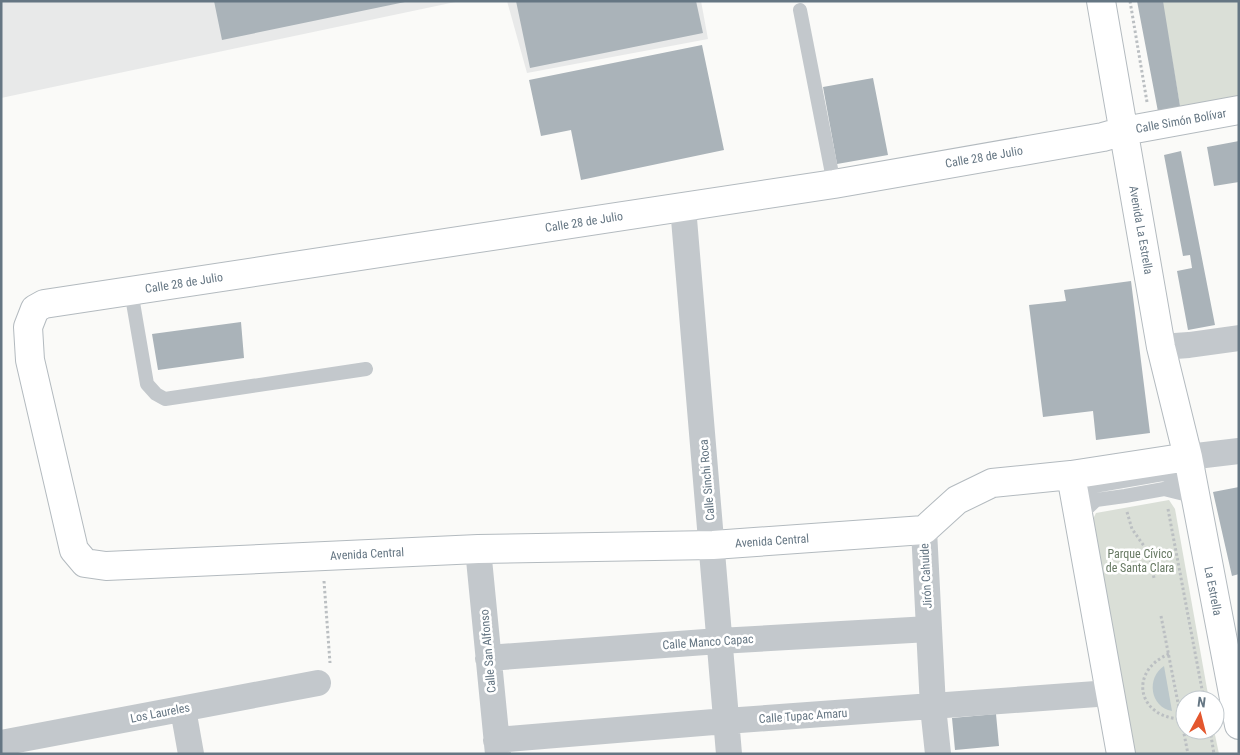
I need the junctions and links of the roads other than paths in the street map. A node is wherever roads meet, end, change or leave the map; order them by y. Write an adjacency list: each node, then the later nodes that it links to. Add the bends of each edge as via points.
1 (1101, 1): 4 (street, Avenida La Estrella)
2 (800, 10): 5 (lane)
3 (1239, 110): 4 (street, Calle Simón Bolívar)
4 (1124, 131): 5 (street, Calle 28 de Julio); 10 (street, Avenida La Estrella)
5 (834, 184): 6 (street, Calle 28 de Julio)
6 (683, 206): 7 (street, Calle 28 de Julio); 17 (street, Calle Sinchi Roca)
7 (131, 291): 8 (street, Calle 28 de Julio); 11 (lane, via 147,384 165,399)
8 (44, 304): 18 (street, Avenida Central, via 35,309 28,327 30,360 74,550 85,564 106,566)
9 (1239, 338): 10 (street)
10 (1161, 347): 13 (street, Avenida La Estrella)
11 (366, 369)
12 (1239, 451): 13 (street)
13 (1188, 457): 14 (street, La Estrella); 15 (street, Jirón Cahuide)
14 (1194, 490): 15 (lane, via 1164,489 1096,500); 15 (lane, via 1163,474 1094,486); 27 (street, La Estrella)
15 (1075, 497): 16 (street, Jirón Cahuide, via 992,483 957,500); 23 (street)
16 (924, 530): 17 (street, Avenida Central); 19 (street, Jirón Cahuide)
17 (713, 545): 18 (street, Avenida Central); 20 (street, Calle Sinchi Roca)
18 (478, 549): 21 (street, Calle San Alfonso)
19 (929, 629): 20 (street, Calle Manco Capac); 24 (street, Jirón Cahuide)
20 (720, 641): 21 (street, Calle Manco Capac); 26 (street, Calle Sinchi Roca)
21 (488, 658): 29 (street, Calle San Alfonso)
22 (318, 683): 25 (street, Los Laureles)
23 (1110, 694): 24 (street, Calle Tupac Amaru); 33 (street)
24 (933, 707): 26 (street, Calle Tupac Amaru); 32 (street, Jirón Cahuide)
25 (183, 709): 28 (street, Los Laureles); 30 (street)
26 (726, 721): 29 (street, Calle Tupac Amaru); 31 (street, Calle Sinchi Roca)
27 (1239, 725)
28 (1, 743)
29 (497, 747)
30 (192, 754)
31 (729, 754)
32 (938, 754)
33 (1121, 754)

